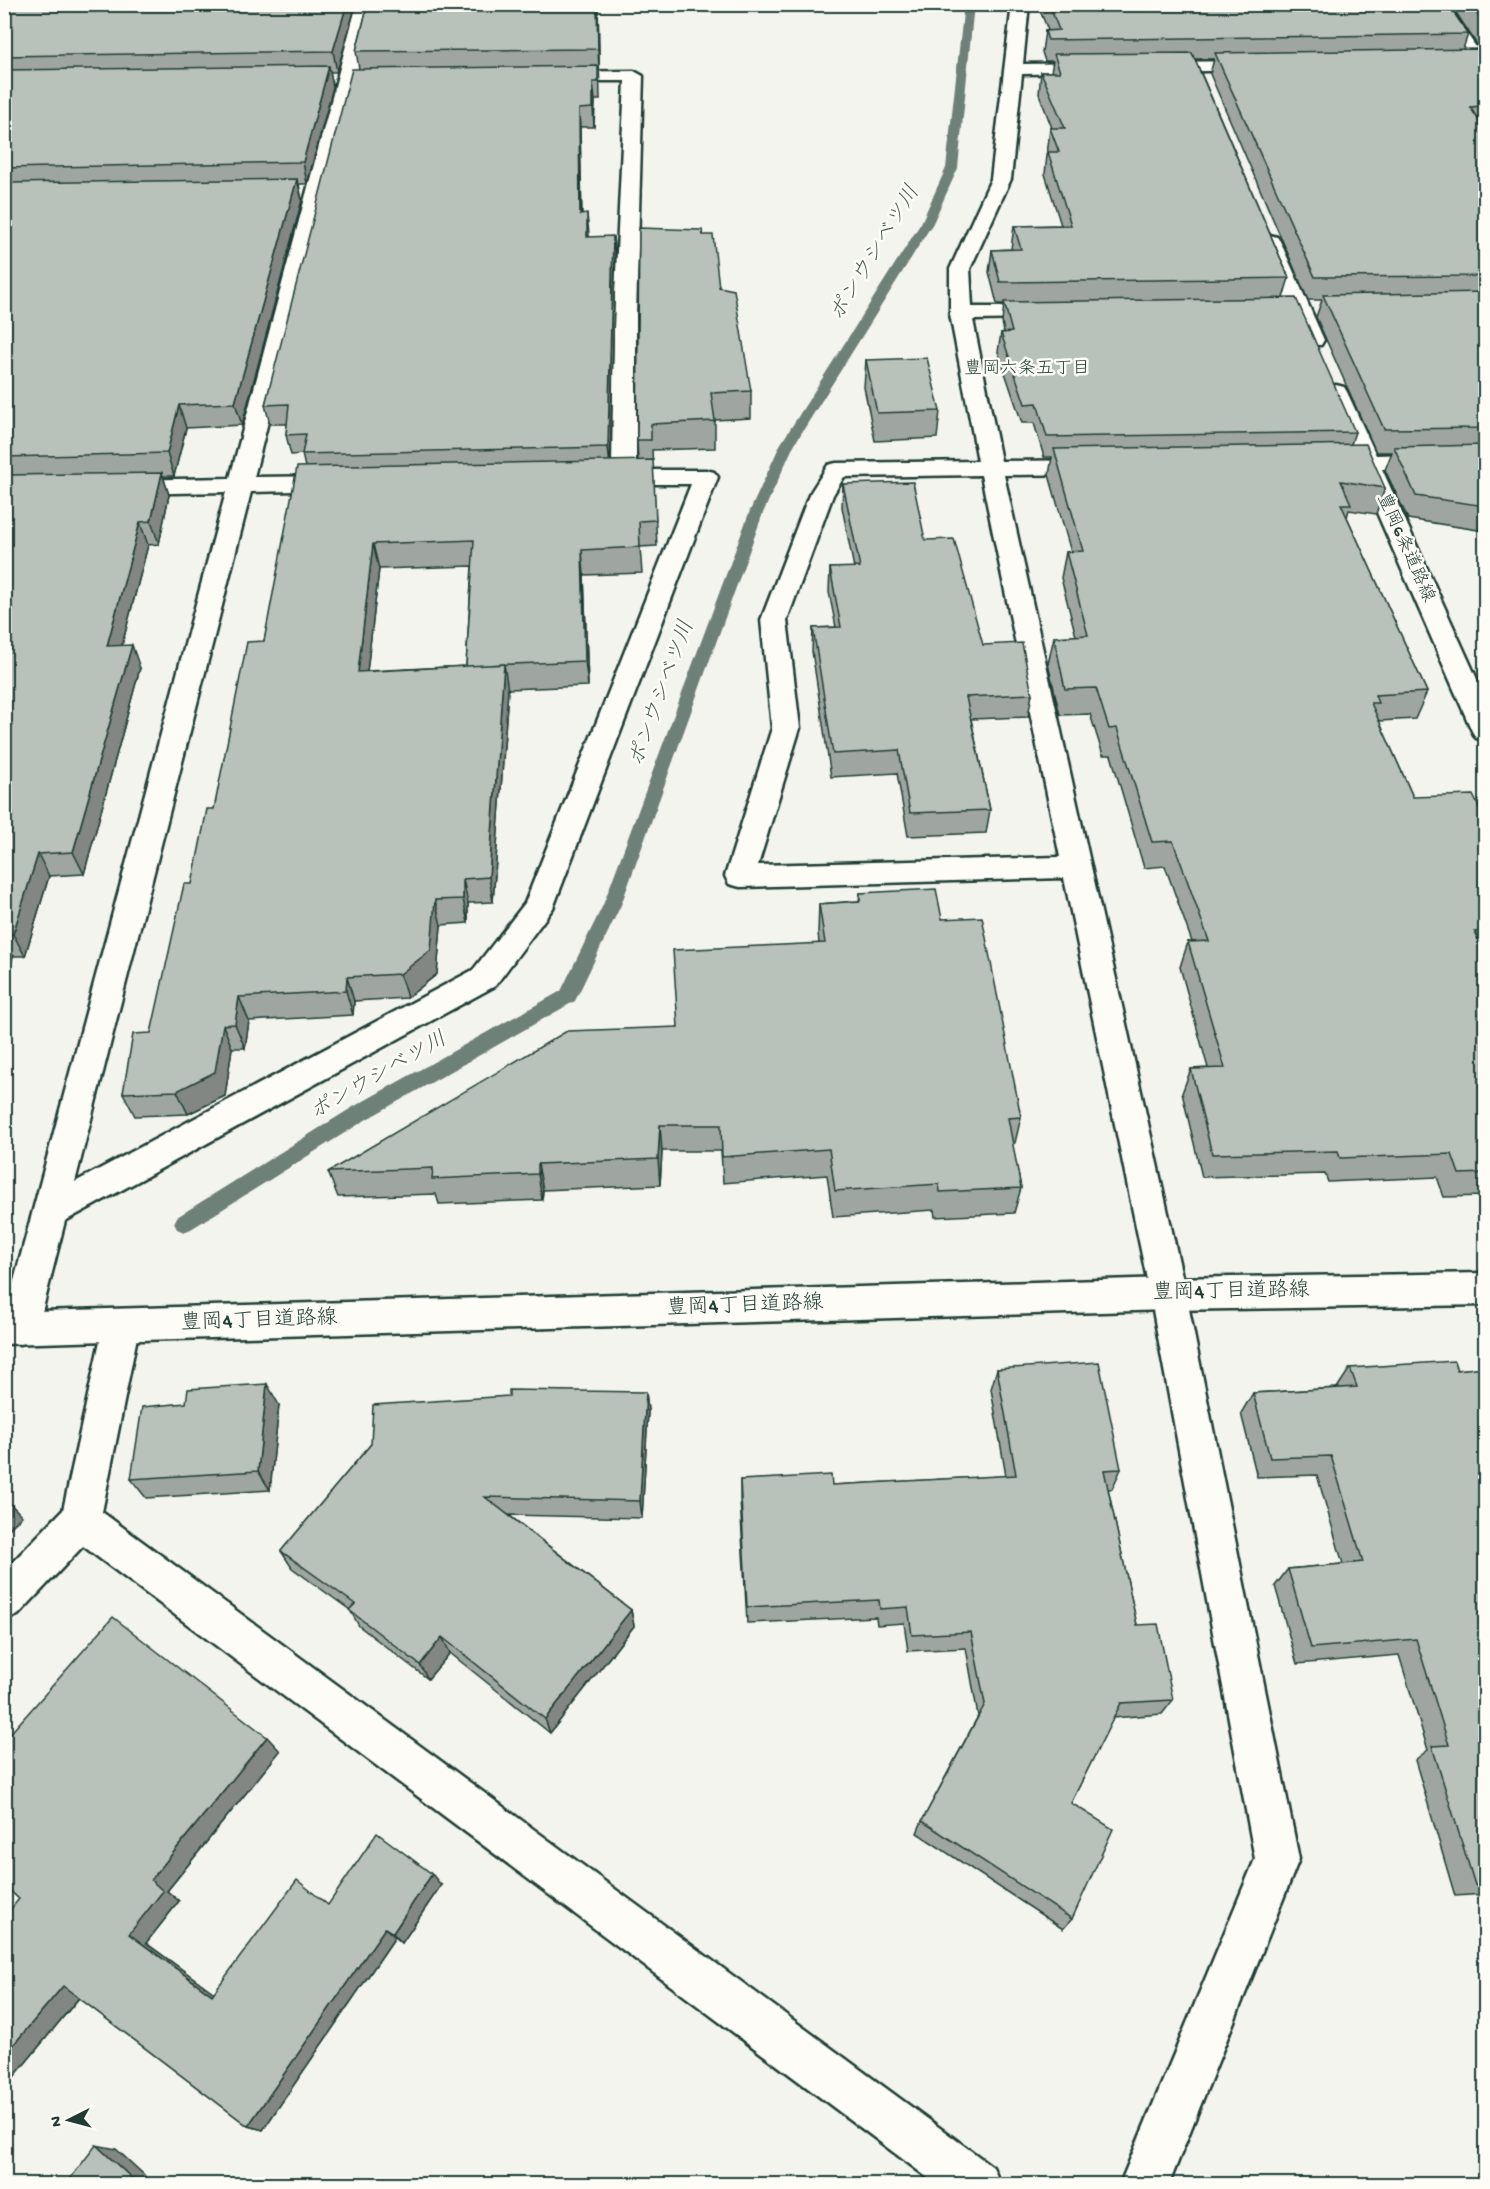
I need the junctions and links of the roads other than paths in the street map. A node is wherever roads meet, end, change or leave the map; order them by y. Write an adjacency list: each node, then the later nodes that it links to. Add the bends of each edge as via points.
1 (366, 4): 27 (street, via 347,79 307,192)
2 (1021, 4): 10 (street)
3 (1438, 4): 9 (street)
4 (1454, 63): 9 (street)
5 (1278, 66): 6 (street)
6 (1196, 67): 8 (street); 12 (street)
7 (1116, 68): 10 (street)
8 (1139, 68)
9 (1482, 68)
10 (1013, 69): 18 (street, via 1001,179 960,269)
11 (538, 77): 24 (street, via 634,76 625,315)
12 (1205, 88)
13 (1263, 226): 15 (street, 豊岡6条道路線)
14 (1276, 310): 15 (street)
15 (1300, 310): 16 (street); 20 (street, 豊岡6条道路線)
16 (1323, 310)
17 (1066, 313): 18 (street)
18 (961, 314): 23 (street)
19 (1485, 459): 20 (street)
20 (1367, 462): 21 (street); 29 (street, 豊岡6条道路線)
21 (1308, 463)
22 (1120, 466): 23 (street)
23 (990, 468): 30 (street); 30 (street, via 836,470 821,495 774,620 786,728 740,876)
24 (624, 476): 25 (street); 31 (street, via 706,477 538,908 484,978)
25 (589, 477)
26 (368, 482): 27 (street)
27 (240, 485): 28 (street); 31 (street)
28 (99, 488)
29 (1485, 731)
30 (1075, 867): 33 (street)
31 (52, 1211): 35 (street)
32 (1485, 1289): 33 (street, 豊岡4丁目道路線)
33 (1168, 1294): 34 (street, 豊岡4丁目道路線); 39 (street, via 1276,1859)
34 (121, 1327): 35 (street, 豊岡4丁目道路線); 36 (street)
35 (12, 1328)
36 (81, 1520): 37 (street); 38 (street)
37 (4, 1601)
38 (976, 2184)
39 (1145, 2184)

